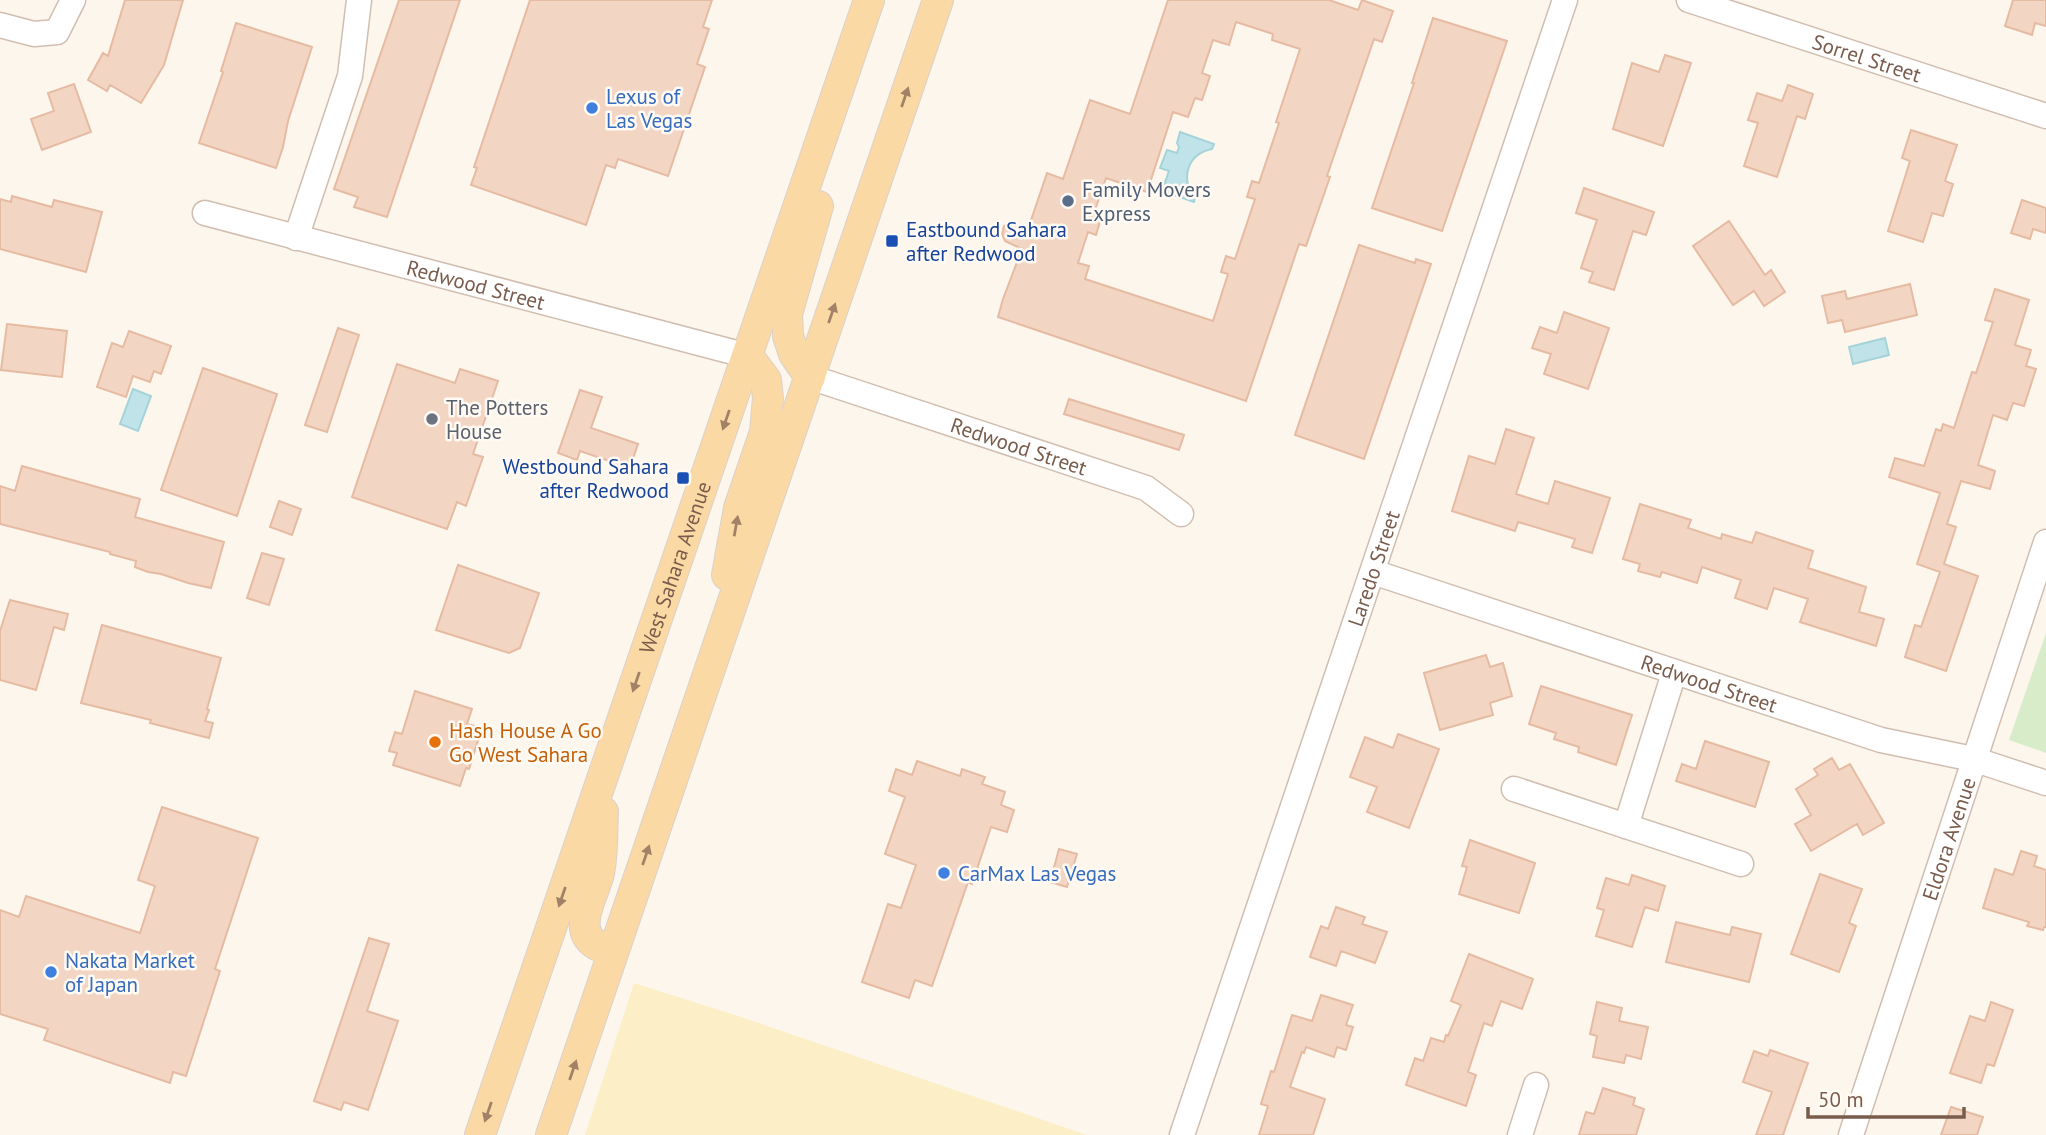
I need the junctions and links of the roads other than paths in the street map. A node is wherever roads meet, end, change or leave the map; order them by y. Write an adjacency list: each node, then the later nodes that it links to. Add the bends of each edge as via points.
1 (72, 0): 7 (street, via 57,32 34,34)
2 (359, 0): 11 (street, via 350,76)
3 (869, 0): 9 (main road, West Sahara Avenue)
4 (938, 0): 13 (main road, one-way to 4)
5 (1565, 0): 16 (street, Laredo Street)
6 (1689, 0): 8 (street, Sorrel Street)
7 (0, 25)
8 (2046, 116)
9 (819, 149): 12 (main road, West Sahara Avenue); 13 (main road, via 822,188 787,314 794,354)
10 (205, 213): 11 (street, Redwood Street)
11 (296, 238): 12 (street, Redwood Street)
12 (748, 356): 17 (main road, one-way to 12, via 739,508 765,432 766,380); 20 (main road, West Sahara Avenue, one-way to 20)
13 (810, 377): 14 (street, Redwood Street, via 1146,488); 17 (main road)
14 (1181, 514)
15 (2046, 542): 19 (street, Eldora Avenue)
16 (1373, 572): 18 (street, Redwood Street); 29 (street, Laredo Street)
17 (711, 666): 25 (main road, one-way to 17)
18 (1674, 673): 19 (street, Redwood Street, via 1881,740); 23 (street)
19 (1973, 760): 21 (street, Redwood Street); 31 (street, Eldora Avenue)
20 (604, 776): 25 (main road, via 600,872 584,918 589,937 597,945); 27 (main road, West Sahara Avenue, one-way to 27)
21 (2046, 783)
22 (1514, 789): 23 (street)
23 (1626, 826): 24 (street)
24 (1741, 864)
25 (614, 949): 28 (main road, one-way to 25)
26 (1536, 1085): 30 (street)
27 (480, 1135)
28 (551, 1135)
29 (1182, 1135)
30 (1520, 1135)
31 (1850, 1135)

